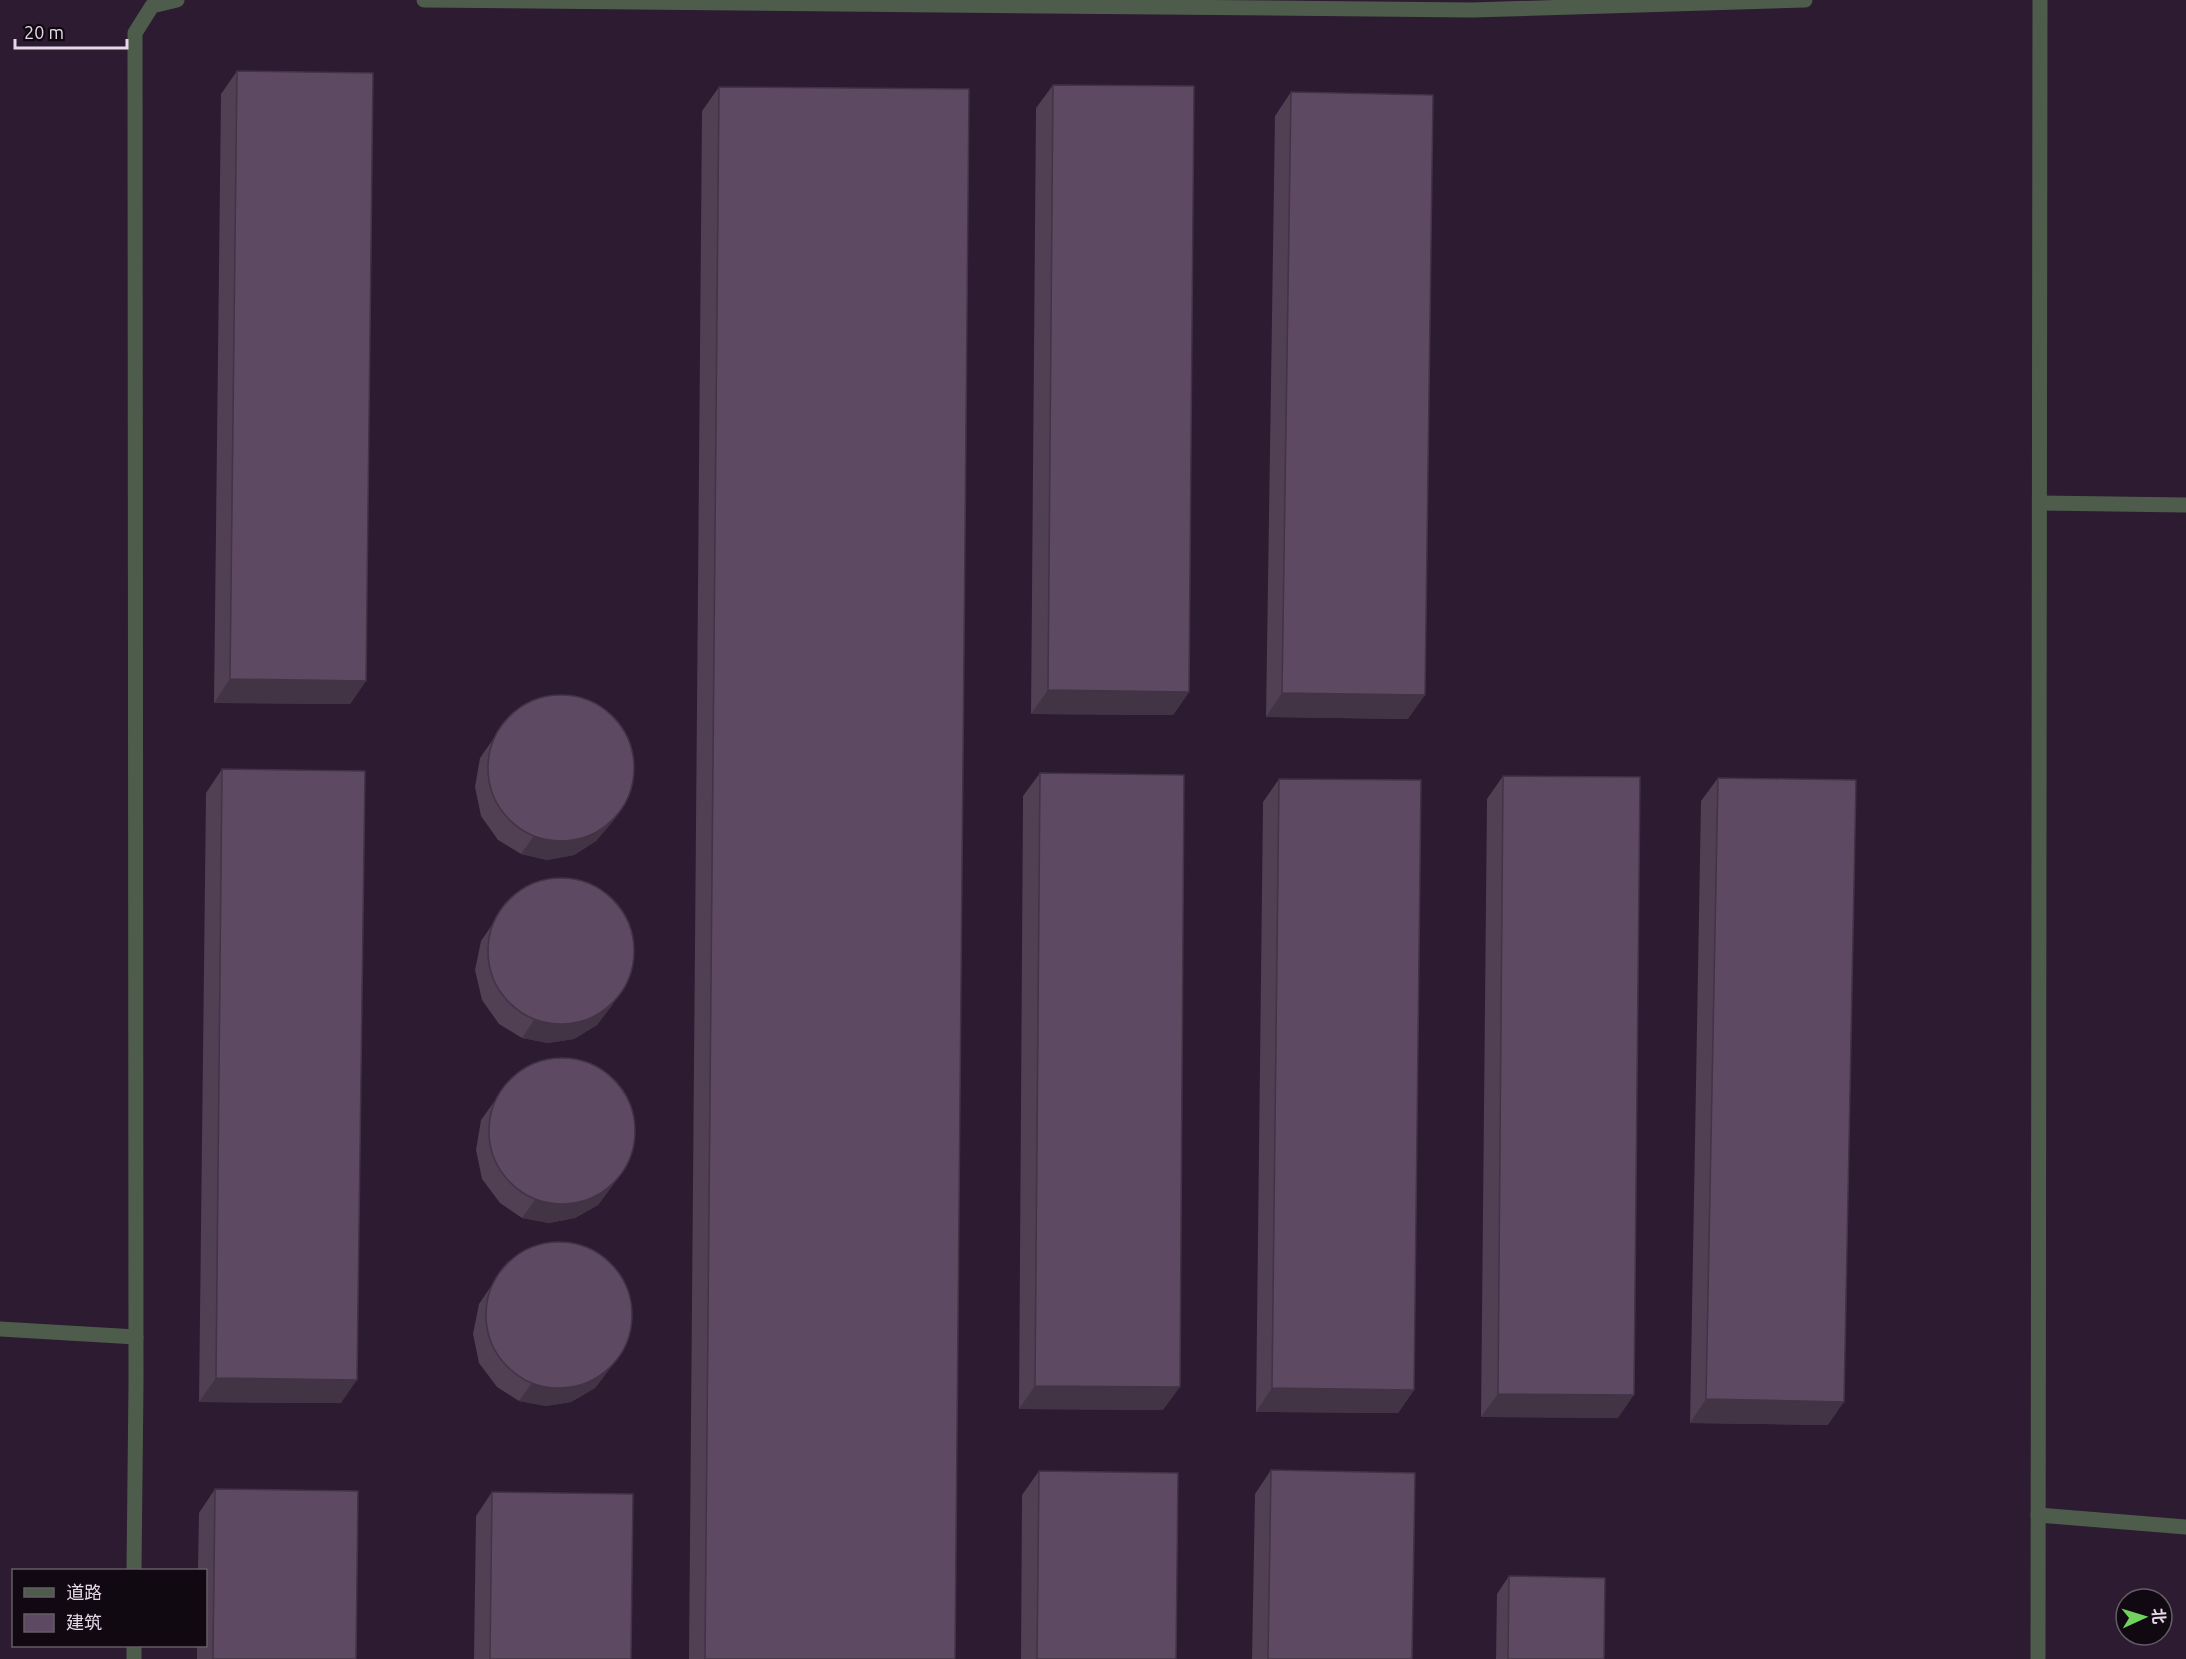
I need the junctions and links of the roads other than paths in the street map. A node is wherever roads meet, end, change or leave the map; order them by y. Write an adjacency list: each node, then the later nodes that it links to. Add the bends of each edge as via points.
1 (177, 0): 8 (street, via 152,6 135,33)
2 (424, 0): 3 (street, via 1472,10)
3 (1805, 0)
4 (2040, 0): 5 (street)
5 (2040, 503): 6 (street); 9 (street)
6 (2186, 505)
7 (0, 1329): 8 (street)
8 (136, 1337): 11 (street)
9 (2038, 1515): 10 (street); 12 (street)
10 (2186, 1527)
11 (134, 1569)
12 (2038, 1659)

